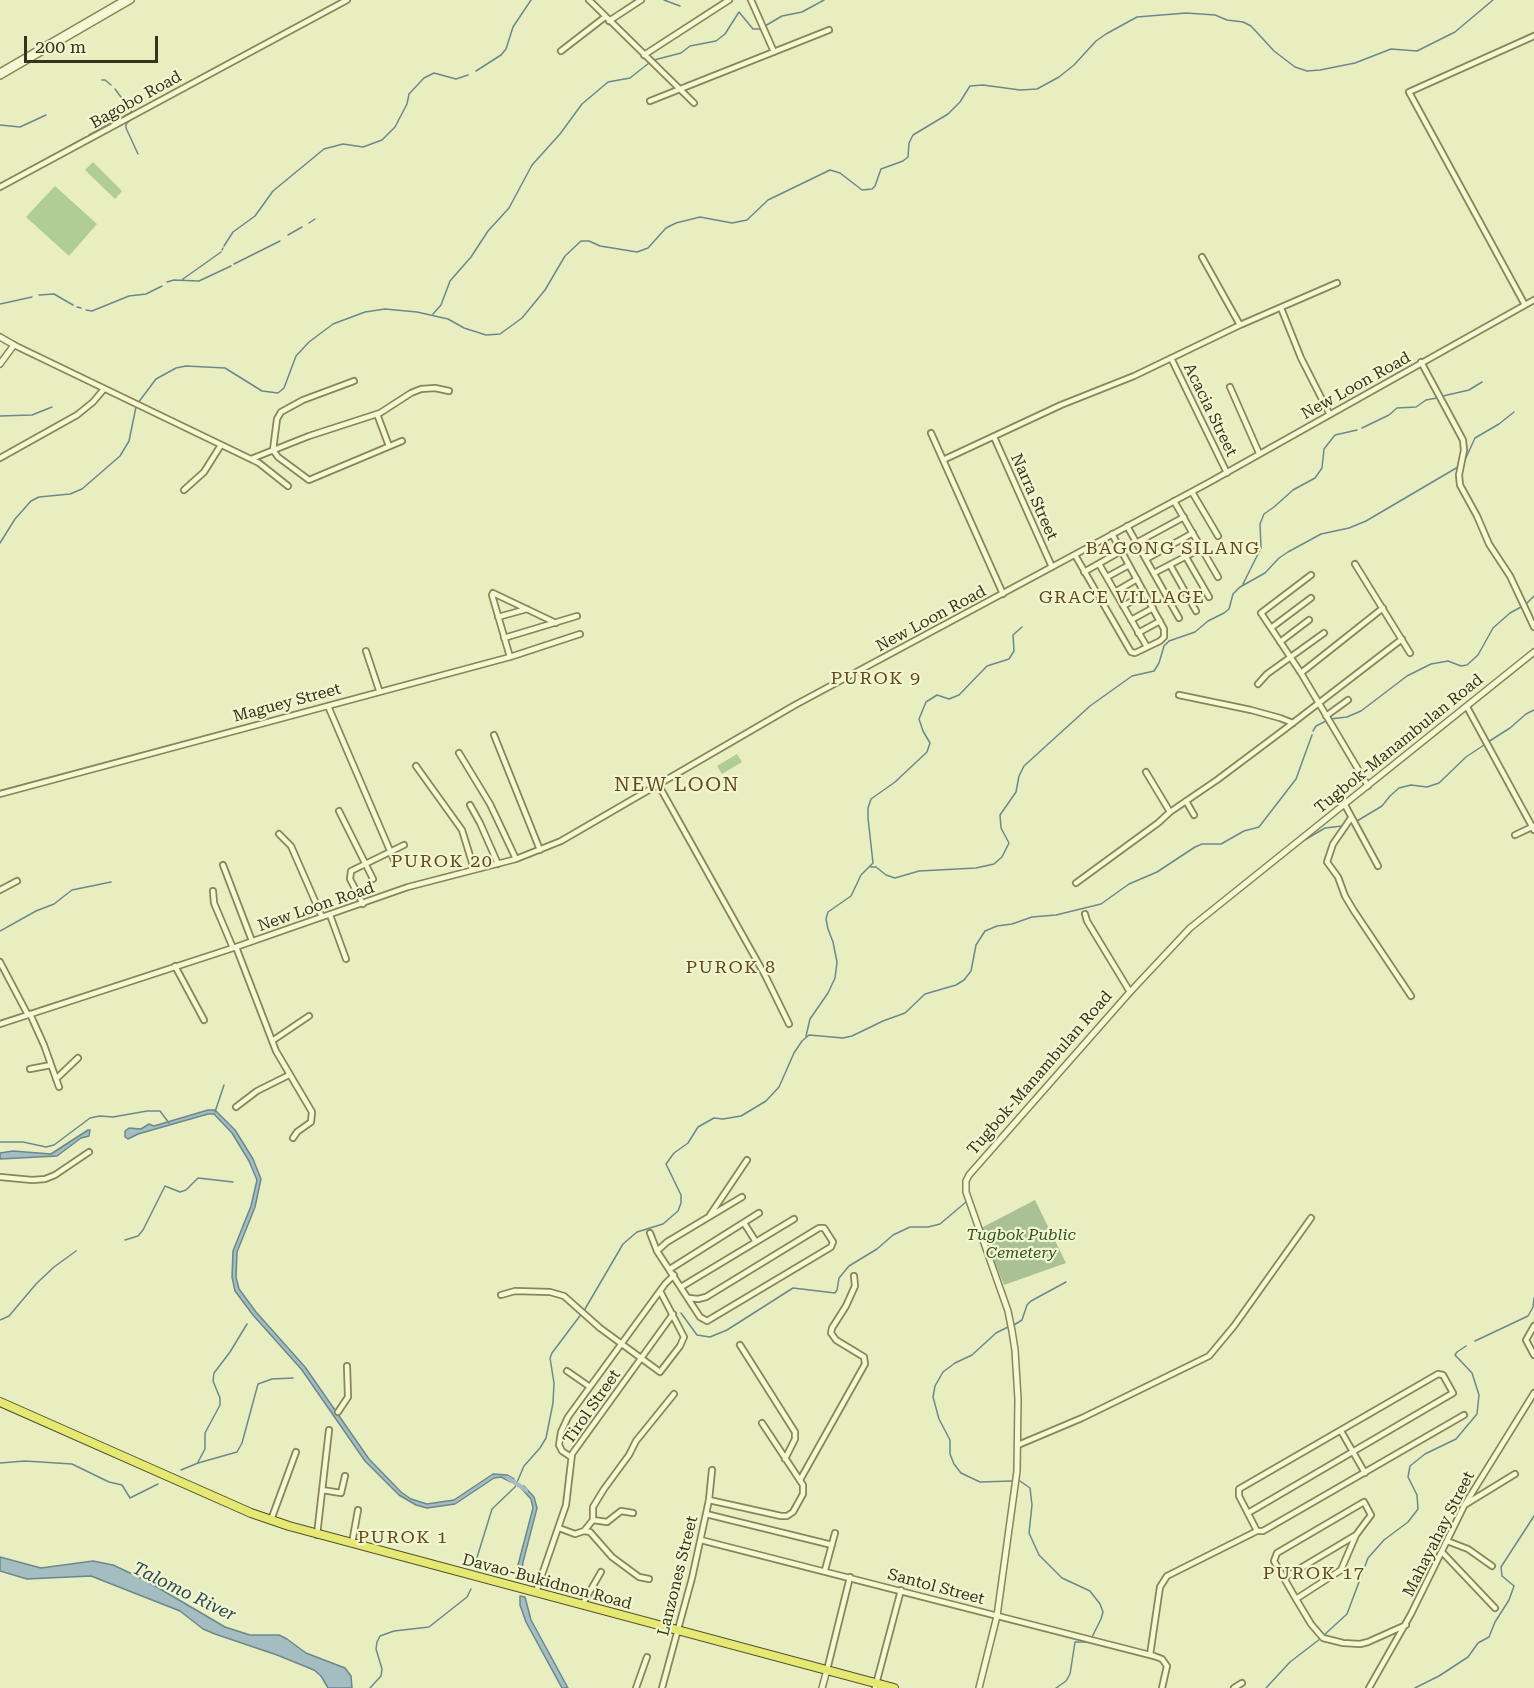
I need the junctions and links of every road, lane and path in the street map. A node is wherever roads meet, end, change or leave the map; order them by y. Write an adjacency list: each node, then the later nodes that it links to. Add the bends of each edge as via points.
1 (131, 0): 7 (street)
2 (347, 0): 18 (street, Bagobo Road)
3 (589, 0): 8 (street)
4 (641, 0): 8 (street)
5 (729, 0): 13 (street)
6 (751, 0): 12 (street)
7 (124, 2): 14 (street)
8 (607, 19): 11 (street); 13 (street)
9 (829, 30): 12 (street)
10 (1534, 36): 22 (street, via 1409,92)
11 (561, 51)
12 (774, 52): 15 (street)
13 (644, 55): 15 (street)
14 (0, 74)
15 (680, 89): 16 (street); 17 (street)
16 (650, 101)
17 (694, 103)
18 (0, 188)
19 (1202, 257): 24 (street)
20 (1337, 283): 23 (street)
21 (1534, 300): 22 (street)
22 (1525, 305): 28 (street)
23 (1281, 308): 24 (street); 34 (street)
24 (1240, 325): 27 (street)
25 (0, 337): 26 (street)
26 (13, 344): 29 (street); 32 (street)
27 (1171, 358): 37 (street); 46 (street, Acacia Street)
28 (1421, 362): 34 (street, New Loon Road); 90 (street, New Loon Road, via 1463,440 1460,485)
29 (0, 364)
30 (354, 381): 41 (street, via 281,412)
31 (1230, 387): 42 (street)
32 (104, 389): 39 (street); 43 (street, via 77,415)
33 (449, 391): 35 (street, via 422,389)
34 (1329, 413): 42 (street, New Loon Road)
35 (377, 414): 40 (street); 41 (street)
36 (931, 433): 45 (street)
37 (994, 437): 45 (street); 66 (street, Narra Street)
38 (402, 441): 40 (street)
39 (221, 445): 44 (street); 48 (street, via 204,472)
40 (389, 446): 41 (street, via 309,480)
41 (273, 450): 44 (street)
42 (1259, 453): 46 (street, New Loon Road)
43 (0, 458)
44 (251, 459): 47 (street)
45 (943, 460): 74 (street)
46 (1227, 472): 49 (street, New Loon Road)
47 (288, 486)
48 (184, 490)
49 (1192, 492): 50 (street, New Loon Road); 55 (street)
50 (1174, 501): 51 (street); 52 (street, New Loon Road)
51 (1184, 517): 53 (street); 56 (street)
52 (1127, 526): 54 (street, New Loon Road); 56 (street)
53 (1193, 533): 57 (street); 61 (street)
54 (1112, 534): 58 (street); 59 (street, New Loon Road)
55 (1218, 536)
56 (1136, 543): 61 (street)
57 (1202, 548): 60 (street); 71 (street)
58 (1121, 551): 62 (street); 64 (street)
59 (1074, 555): 66 (street, New Loon Road); 67 (street)
60 (1186, 556): 65 (street); 76 (street)
61 (1146, 559): 68 (street)
62 (1100, 564): 67 (street); 70 (street)
63 (1355, 564): 81 (street)
64 (1129, 565): 70 (street); 72 (street)
65 (1170, 565): 68 (street); 82 (street)
66 (1052, 567): 74 (street, New Loon Road)
67 (1084, 572): 98 (street, via 1132,653)
68 (1154, 573): 85 (street)
69 (1311, 575): 91 (street, via 1261,613)
70 (1107, 577): 73 (street)
71 (1218, 577)
72 (1137, 579): 73 (street); 75 (street)
73 (1115, 592): 78 (street)
74 (1003, 594): 118 (street, New Loon Road)
75 (1145, 594): 78 (street); 79 (street)
76 (1209, 597)
77 (1311, 598): 91 (street)
78 (1123, 606): 86 (street)
79 (1153, 608): 86 (street); 88 (street)
80 (528, 609): 84 (street); 84 (street, via 494,592); 89 (street)
81 (1383, 609): 96 (street); 104 (street)
82 (1196, 611)
83 (577, 616): 89 (street)
84 (498, 617): 95 (street)
85 (1179, 618)
86 (1131, 620): 92 (street)
87 (1309, 620): 97 (street)
88 (1160, 621): 92 (street); 98 (street, via 1164,637)
89 (556, 623): 95 (street)
90 (1534, 627)
91 (1271, 628): 97 (street)
92 (1138, 633): 98 (street)
93 (1324, 633): 103 (street)
94 (580, 634): 102 (street, Maguey Street)
95 (504, 638): 102 (street)
96 (1402, 639): 100 (street); 109 (street)
97 (1280, 642): 103 (street)
98 (1147, 647)
99 (366, 651): 106 (street)
100 (1410, 652)
101 (1534, 652): 111 (street, Tugbok-Manambulan Road)
102 (510, 657): 106 (street, Maguey Street)
103 (1290, 657): 104 (street); 105 (street)
104 (1301, 673): 109 (street)
105 (1258, 684)
106 (379, 690): 110 (street, Maguey Street)
107 (1179, 695): 113 (street)
108 (1348, 699): 112 (street)
109 (1318, 702): 112 (street); 113 (street)
110 (328, 706): 120 (street, Maguey Street); 133 (street)
111 (1467, 707): 119 (street, Tugbok-Manambulan Road); 128 (street)
112 (1326, 716): 119 (street)
113 (1293, 723): 121 (street)
114 (494, 735): 132 (street)
115 (459, 753): 134 (street)
116 (416, 766): 140 (street, via 462,830)
117 (1146, 772): 125 (street)
118 (658, 784): 132 (street, New Loon Road); 161 (street)
119 (1368, 786): 123 (street, Tugbok-Manambulan Road)
120 (0, 794)
121 (1186, 801): 125 (street); 126 (street)
122 (470, 805): 137 (street)
123 (1345, 805): 127 (street); 155 (street, Tugbok-Manambulan Road, via 1190,928)
124 (339, 812): 136 (street)
125 (1170, 812): 143 (street)
126 (1194, 814)
127 (1351, 818): 139 (street); 156 (street, via 1333,844 1327,862 1354,911)
128 (1533, 827): 130 (street)
129 (279, 834): 149 (street, via 291,846)
130 (1515, 835)
131 (404, 845): 133 (street)
132 (540, 850): 134 (street, New Loon Road)
133 (390, 851): 135 (street); 136 (street)
134 (516, 859): 137 (street, New Loon Road)
135 (394, 860)
136 (365, 863): 141 (street); 146 (street, via 349,873)
137 (498, 864): 140 (street, New Loon Road)
138 (223, 865): 150 (street)
139 (1378, 866)
140 (474, 870): 146 (street, New Loon Road)
141 (373, 879)
142 (17, 881): 144 (street)
143 (1076, 883)
144 (0, 890)
145 (213, 891): 151 (street, via 216,910)
146 (363, 904): 148 (street, New Loon Road)
147 (1085, 914): 155 (street)
148 (330, 915): 149 (street, New Loon Road); 152 (street)
149 (322, 917): 150 (street, New Loon Road)
150 (252, 942): 151 (street, New Loon Road)
151 (235, 947): 154 (street, New Loon Road); 162 (street)
152 (346, 959)
153 (0, 962): 157 (street)
154 (175, 966): 157 (street, New Loon Road); 159 (street)
155 (1130, 992): 207 (street, Tugbok-Manambulan Road, via 966,1181 966,1192 1012,1331)
156 (1411, 996)
157 (29, 1014): 160 (street, New Loon Road); 164 (street)
158 (309, 1016): 162 (street)
159 (204, 1020)
160 (0, 1024)
161 (789, 1024)
162 (272, 1041): 166 (street)
163 (78, 1058): 167 (street)
164 (51, 1065): 165 (street); 167 (street)
165 (30, 1069)
166 (289, 1075): 169 (street); 170 (street, via 313,1117)
167 (56, 1078): 168 (street)
168 (59, 1087)
169 (236, 1107)
170 (293, 1138)
171 (89, 1152): 173 (street, via 45,1179)
172 (747, 1160): 176 (street)
173 (0, 1177)
174 (742, 1197): 176 (street)
175 (759, 1213): 179 (street)
176 (709, 1217): 182 (street)
177 (1311, 1218): 207 (street, via 1209,1356)
178 (794, 1219): 181 (street)
179 (744, 1223): 181 (street); 183 (street)
180 (650, 1233): 182 (street)
181 (756, 1242): 186 (street)
182 (657, 1251): 183 (street)
183 (670, 1269): 184 (street)
184 (674, 1275): 186 (street); 187 (street)
185 (854, 1276): 216 (street, via 855,1286 831,1333 864,1356 866,1364)
186 (681, 1287): 189 (street)
187 (660, 1291): 190 (street); 192 (street)
188 (501, 1295): 192 (street, via 515,1291 558,1293)
189 (689, 1298): 189 (street, via 702,1320 709,1320 831,1247 832,1241 824,1228 819,1228 706,1297)
190 (673, 1314): 195 (street, Tirol Street); 195 (street, via 684,1337 663,1370 656,1371)
191 (1534, 1326): 194 (street, via 1526,1340)
192 (621, 1345): 195 (street); 198 (street)
193 (740, 1345): 211 (street, via 795,1432)
194 (1534, 1355)
195 (640, 1359): 210 (street, Tirol Street)
196 (348, 1366): 202 (street, via 348,1398)
197 (567, 1371): 198 (street)
198 (590, 1387): 210 (street, via 561,1432 560,1448)
199 (1534, 1392): 219 (street, Mahayahay Street)
200 (674, 1394): 225 (street, via 604,1489 593,1507)
201 (0, 1402): 224 (highway, Davao-Bukidnon Road)
202 (338, 1412)
203 (1464, 1415): 213 (street)
204 (762, 1423): 211 (street)
205 (328, 1430): 217 (street)
206 (1341, 1431): 208 (street); 208 (street, via 1438,1374 1444,1376 1453,1393); 222 (street, via 1239,1489)
207 (1018, 1445): 248 (street, Tugbok-Manambulan Road)
208 (1352, 1451): 213 (street); 222 (street)
209 (296, 1452): 224 (street)
210 (571, 1457): 226 (street, Tirol Street, via 567,1500)
211 (785, 1459): 216 (street)
212 (712, 1470): 218 (street, Lanzones Street)
213 (1365, 1473): 228 (street)
214 (1515, 1474): 219 (street)
215 (345, 1476): 217 (street, via 341,1493)
216 (801, 1480): 218 (street, via 803,1494 787,1516)
217 (322, 1490): 230 (street)
218 (710, 1500): 223 (street, Lanzones Street)
219 (1464, 1506): 233 (street, Mahayahay Street)
220 (358, 1510): 234 (street)
221 (633, 1513): 225 (street, via 621,1511 607,1522)
222 (1248, 1513): 228 (street)
223 (706, 1514): 232 (street, Lanzones Street); 235 (street)
224 (271, 1520): 230 (highway, Davao-Bukidnon Road)
225 (593, 1520): 227 (street)
226 (559, 1528): 227 (street, via 575,1534); 244 (street, Tirol Street)
227 (584, 1531): 242 (street, via 639,1577)
228 (1257, 1531): 251 (street, via 1164,1578)
229 (835, 1533): 235 (street)
230 (317, 1535): 234 (highway, Davao-Bukidnon Road)
231 (1356, 1535): 241 (street); 241 (street, via 1371,1515 1364,1502 1277,1553 1274,1560); 245 (street, via 1339,1573)
232 (701, 1540): 238 (street, Santol Street); 250 (street, Lanzones Street)
233 (1447, 1541): 236 (street, Mahayahay Street); 237 (street, via 1468,1549)
234 (351, 1544): 244 (highway, Davao-Bukidnon Road)
235 (832, 1545): 238 (street)
236 (1442, 1552): 247 (street); 249 (street, Mahayahay Street)
237 (1492, 1566)
238 (825, 1570): 240 (street, Santol Street)
239 (601, 1572): 246 (street)
240 (850, 1577): 243 (street, Santol Street); 253 (street)
241 (1284, 1578): 245 (street)
242 (649, 1579)
243 (900, 1590): 248 (street, Santol Street); 255 (street)
244 (536, 1593): 246 (highway, Davao-Bukidnon Road)
245 (1296, 1599): 249 (street, via 1316,1631 1328,1640 1360,1644)
246 (582, 1605): 250 (highway, Davao-Bukidnon Road)
247 (1495, 1608)
248 (997, 1616): 251 (street, Santol Street); 260 (street, Tugbok-Manambulan Road)
249 (1406, 1625): 263 (street, Mahayahay Street)
250 (677, 1630): 253 (highway, Davao-Bukidnon Road); 257 (street, Lanzones Street)
251 (1150, 1655): 261 (street, Santol Street, via 1167,1666)
252 (647, 1657): 256 (street)
253 (827, 1670): 255 (highway, Davao-Bukidnon Road); 258 (street)
254 (1242, 1683): 262 (street)
255 (875, 1686): 259 (highway, Davao-Bukidnon Road)
256 (636, 1688)
257 (662, 1688)
258 (822, 1688)
259 (894, 1688)
260 (979, 1688)
261 (1162, 1688)
262 (1234, 1688)
263 (1369, 1688)

